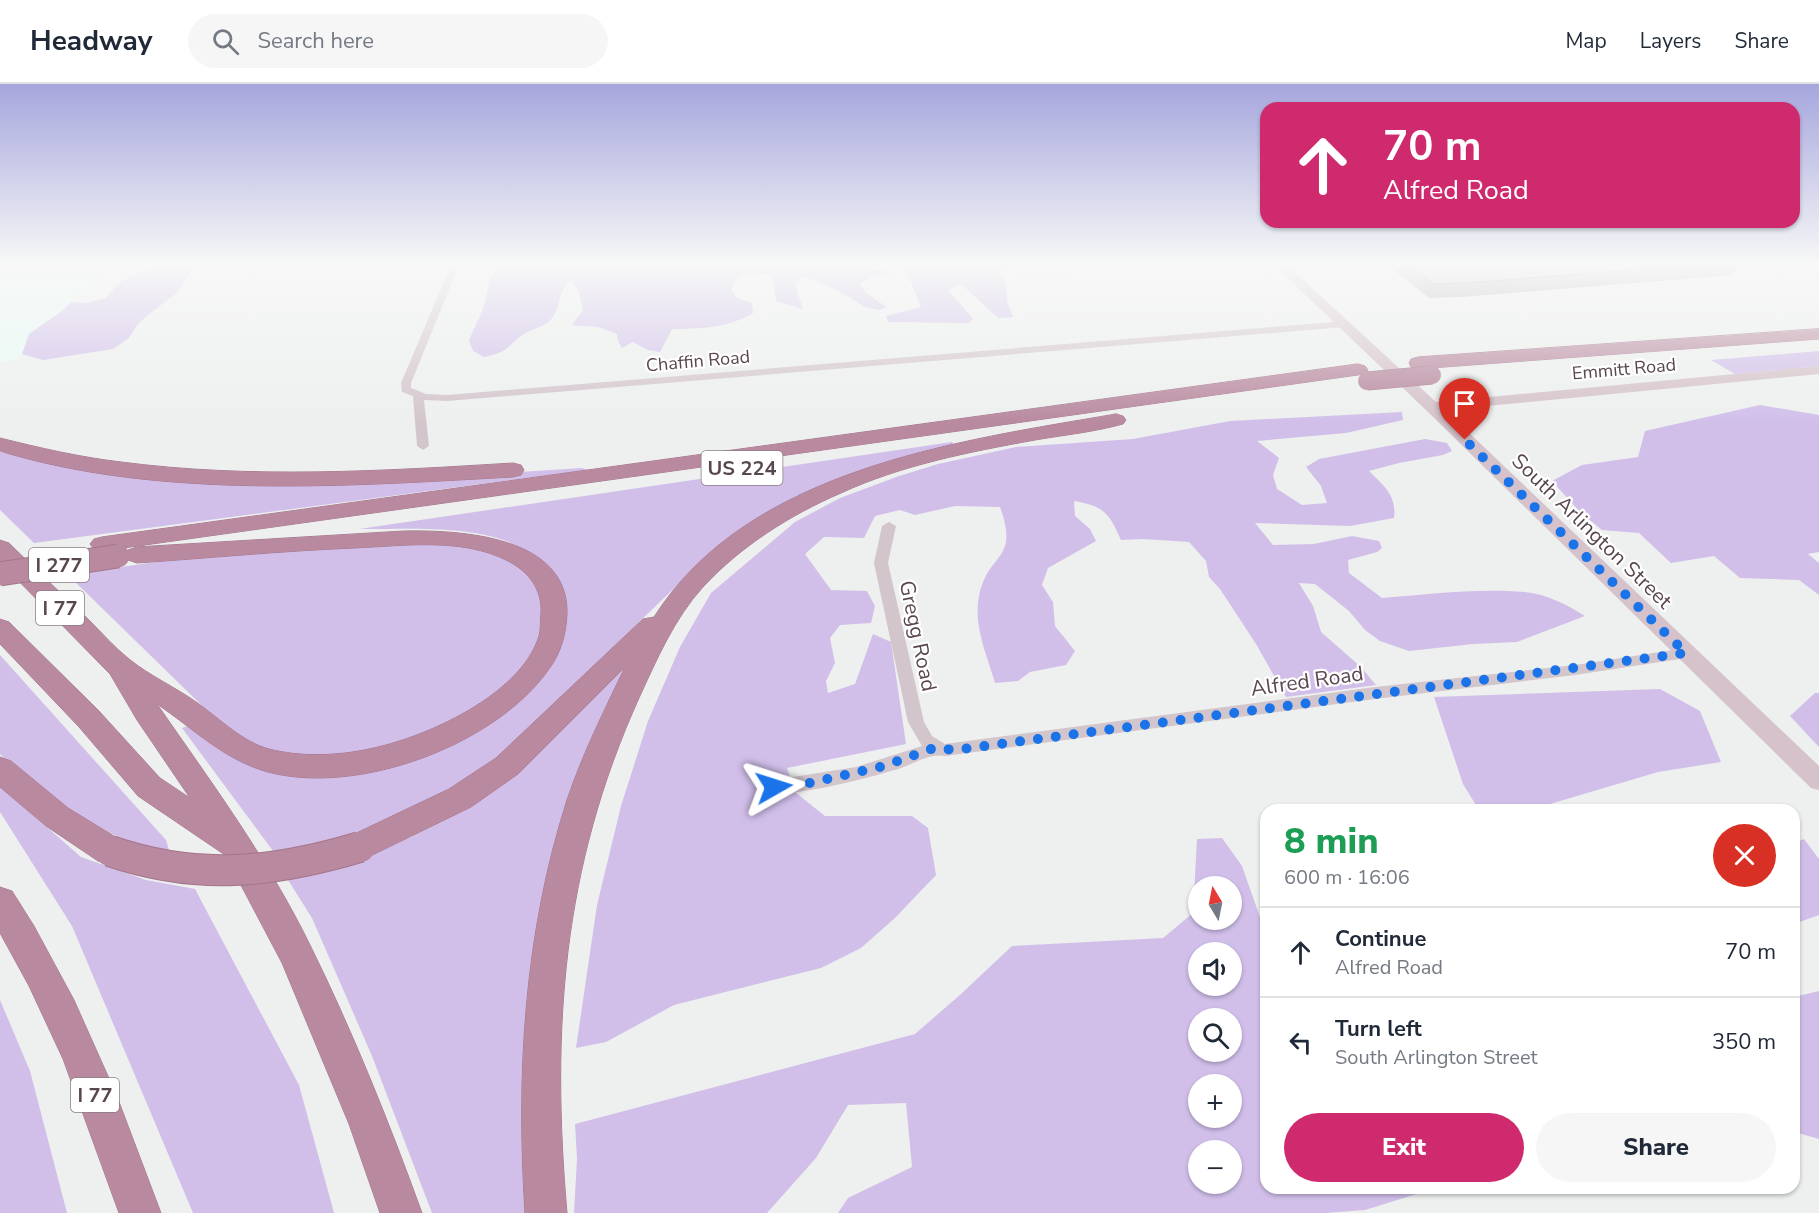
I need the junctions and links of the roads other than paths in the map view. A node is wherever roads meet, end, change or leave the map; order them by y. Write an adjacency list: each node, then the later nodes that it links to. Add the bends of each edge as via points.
1 (433, 318): 11 (street, via 406,383 406,390)
2 (1338, 318): 3 (main road, South Arlington Street)
3 (1345, 324): 11 (street, Chaffin Road, via 447,398); 13 (main road, South Arlington Street)
4 (1819, 328): 6 (highway)
5 (1819, 334): 6 (highway, US 224)
6 (1680, 343): 8 (highway, US 224)
7 (1819, 345): 8 (highway, US 224)
8 (1424, 369): 10 (highway, US 224, bridge)
9 (1819, 370): 13 (main road, Emmitt Road)
10 (1362, 375): 12 (highway, US 224); 16 (highway, US 224)
11 (418, 396): 15 (street)
12 (1236, 399): 19 (highway, US 224); 22 (highway, via 991,443 874,473 775,518 714,564)
13 (1432, 407): 24 (main road, South Arlington Street)
14 (0, 444): 16 (highway, via 63,460 131,470 279,479 436,475)
15 (423, 446)
16 (741, 453): 19 (highway, US 224)
17 (889, 526): 26 (street, Gregg Road, via 881,558 885,587 916,722 924,741)
18 (0, 548): 25 (highway, I 77)
19 (110, 550): 20 (highway, US 224); 21 (highway, I 277, bridge); 25 (highway, via 365,540 472,542 509,551 536,569 552,590 555,612 551,638 540,660 513,692 485,713 420,747 339,765 287,764 247,753)
20 (0, 558)
21 (0, 574)
22 (681, 597): 27 (highway, bridge, via 507,766 460,798 360,848 292,865 224,872 162,868 110,851 57,817); 34 (highway, via 637,672 606,737 582,802 566,862 543,1024 541,1103)
23 (0, 628): 30 (highway, via 149,787)
24 (1686, 653): 26 (street, Alfred Road, via 955,750); 28 (main road, South Arlington Street)
25 (120, 667): 30 (highway, I 77)
26 (934, 748): 29 (street, via 884,766)
27 (0, 770)
28 (1819, 782)
29 (774, 787)
30 (240, 850): 33 (highway, I 77, via 297,955 328,1023)
31 (3, 910): 32 (highway, I 77, via 44,979 73,1041)
32 (140, 1213)
33 (401, 1213)
34 (546, 1213)

